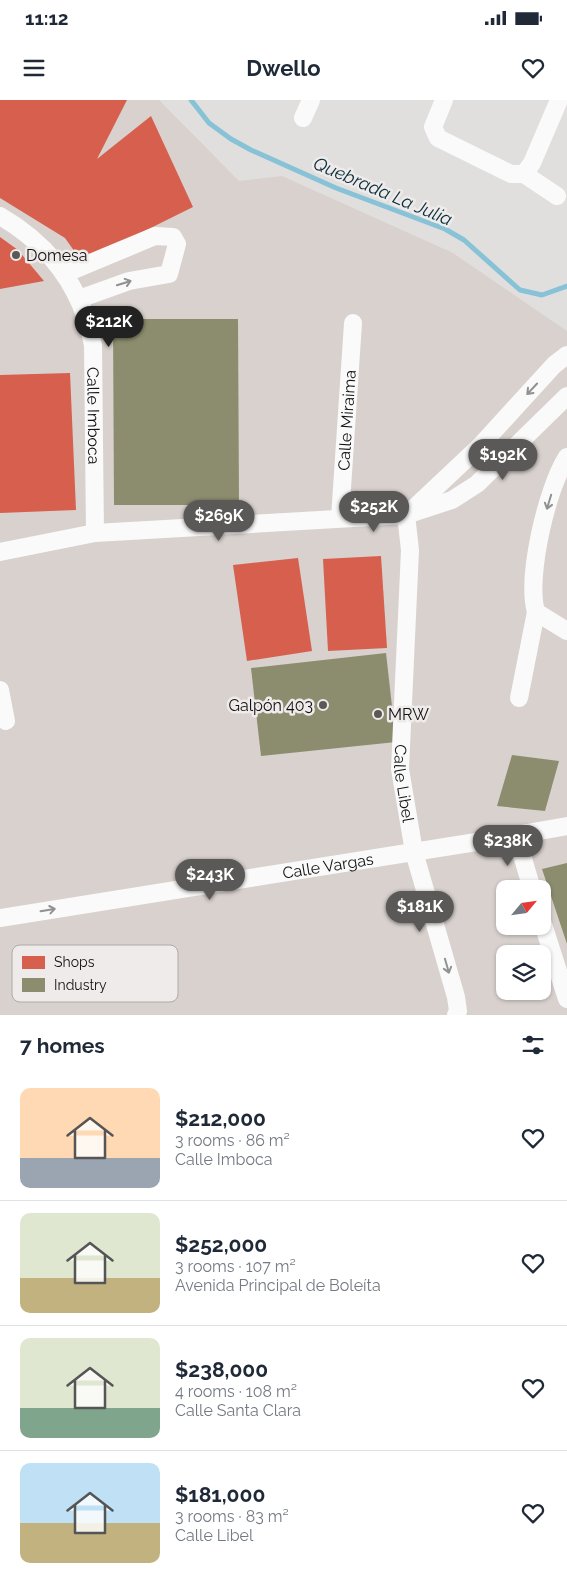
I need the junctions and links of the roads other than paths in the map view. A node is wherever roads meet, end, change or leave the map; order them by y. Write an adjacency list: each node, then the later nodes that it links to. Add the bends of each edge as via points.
1 (311, 100): 4 (street)
2 (444, 100): 5 (street, via 433,127 438,138 511,174)
3 (559, 100): 5 (street, via 532,163)
4 (304, 118)
5 (524, 174): 6 (street)
6 (556, 196)
7 (0, 216): 8 (street, Calle Imboca, via 23,229 50,254)
8 (64, 274): 9 (street, Calle Imboca); 9 (street, one-way to 8, via 129,281 169,274 177,244 173,237 155,236)
9 (78, 300): 16 (street, Calle Imboca, via 90,328 93,345)
10 (353, 323): 15 (street, Calle Miraima)
11 (567, 355): 14 (street, one-way to 14, via 480,445)
12 (567, 396): 14 (street, via 477,484 452,500)
13 (567, 457): 18 (street, one-way to 18, via 559,469 546,511 534,570 532,600)
14 (406, 515): 15 (street); 25 (street, Calle Libel, via 410,550 400,768)
15 (340, 518): 16 (street)
16 (95, 533): 17 (street)
17 (0, 552)
18 (536, 612): 19 (street); 21 (street)
19 (567, 631)
20 (0, 690): 22 (street)
21 (519, 698)
22 (6, 720)
23 (567, 826): 24 (street, Calle Vargas)
24 (516, 835): 25 (street, Calle Vargas); 26 (street)
25 (414, 852): 27 (street, Calle Vargas, one-way to 25); 30 (street, Calle Libel, one-way to 30, via 456,997)
26 (529, 880)
27 (0, 918)
28 (546, 935): 29 (street)
29 (567, 999)
30 (456, 1015)

